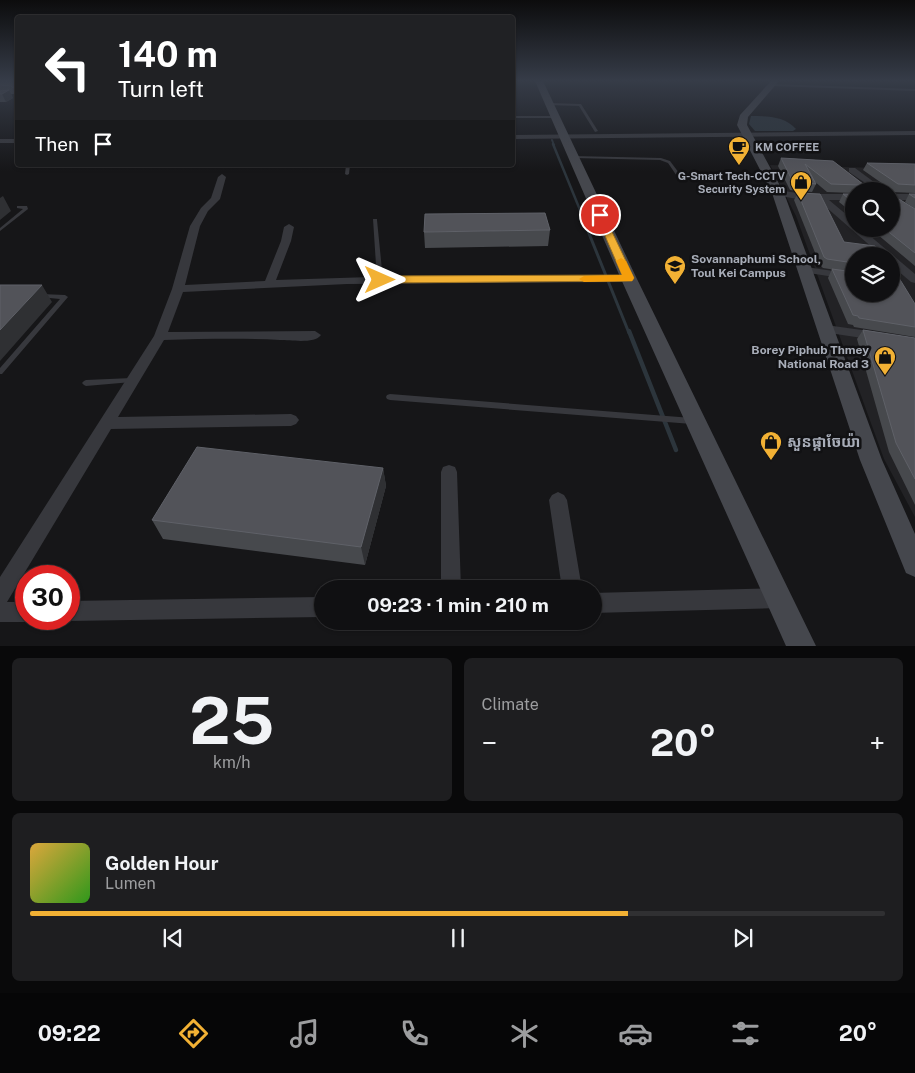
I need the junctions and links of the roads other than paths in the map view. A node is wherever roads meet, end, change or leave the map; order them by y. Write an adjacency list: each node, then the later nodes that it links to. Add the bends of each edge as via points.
1 (545, 111): 5 (lane)
2 (553, 111): 9 (street)
3 (584, 111): 6 (lane)
4 (748, 111): 8 (street, via 742,125)
5 (515, 116)
6 (596, 131)
7 (915, 133): 8 (street)
8 (746, 134): 9 (street); 20 (street)
9 (564, 136): 10 (street); 13 (street)
10 (515, 137)
11 (0, 141): 12 (street)
12 (15, 141)
13 (574, 157): 18 (lane, via 661,159 669,162); 37 (street)
14 (348, 167): 16 (lane)
15 (852, 170): 19 (street)
16 (347, 174)
17 (222, 177): 43 (street, via 215,200 204,210 195,226)
18 (683, 180)
19 (869, 182)
20 (778, 193): 21 (street); 35 (street)
21 (820, 197): 22 (street); 28 (street)
22 (845, 197)
23 (915, 197): 24 (street)
24 (900, 198)
25 (900, 205): 27 (street)
26 (19, 207): 31 (lane, via 26,209)
27 (907, 210)
28 (845, 219)
29 (375, 220): 38 (lane)
30 (289, 227): 40 (street)
31 (0, 230)
32 (866, 237): 33 (street)
33 (877, 247)
34 (900, 268): 39 (street)
35 (806, 270): 36 (street); 45 (street)
36 (845, 275)
37 (621, 279): 38 (street); 54 (street)
38 (380, 280): 40 (street)
39 (915, 280)
40 (270, 282): 43 (street)
41 (900, 283): 42 (street)
42 (915, 284)
43 (178, 289): 47 (street)
44 (37, 296): 49 (lane, via 65,297)
45 (826, 329): 48 (street); 58 (street, via 871,460)
46 (315, 334): 47 (street)
47 (160, 336): 50 (street)
48 (886, 337)
49 (0, 372)
50 (134, 380): 51 (lane); 55 (street)
51 (86, 383)
52 (390, 397): 54 (lane)
53 (291, 420): 55 (street)
54 (696, 421): 62 (street)
55 (105, 423): 61 (street)
56 (449, 472): 59 (street)
57 (558, 500): 60 (street)
58 (915, 564)
59 (450, 580)
60 (571, 580)
61 (0, 595)
62 (778, 598): 63 (street); 68 (street)
63 (602, 602)
64 (314, 607): 65 (street)
65 (80, 611)
66 (0, 612): 67 (street)
67 (15, 612)
68 (801, 646)

